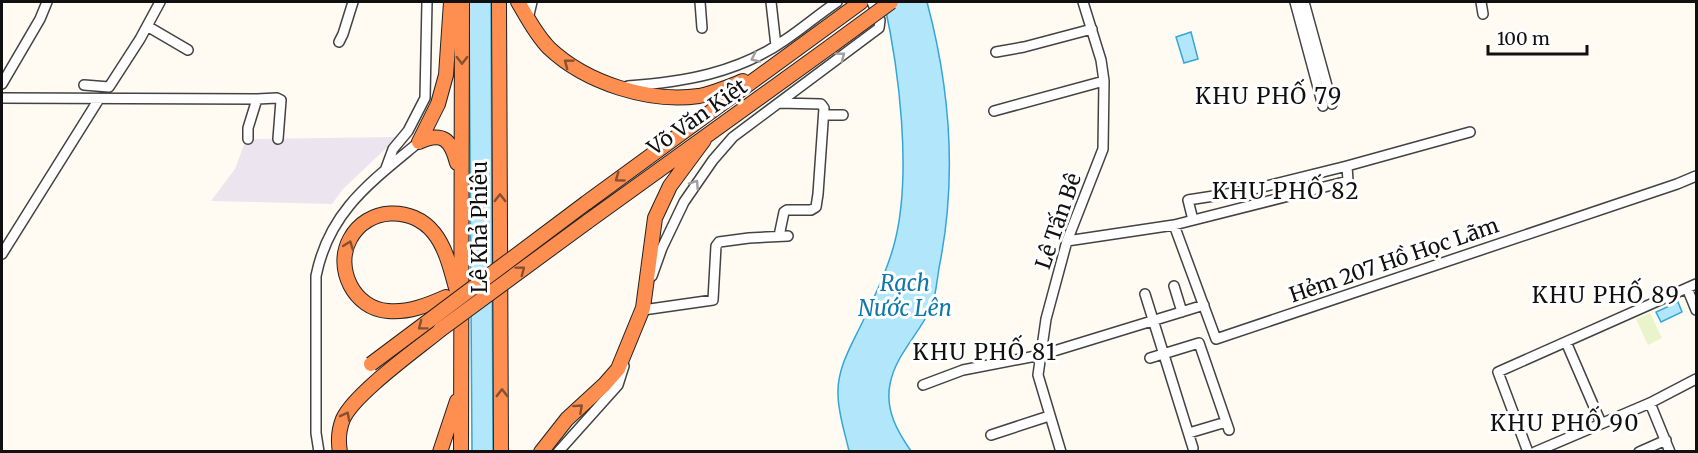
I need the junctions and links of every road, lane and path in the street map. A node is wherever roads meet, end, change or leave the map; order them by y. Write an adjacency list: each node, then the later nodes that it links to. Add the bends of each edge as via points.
1 (47, 2): 31 (street)
2 (160, 2): 22 (street)
3 (353, 2): 25 (street)
4 (427, 2): 48 (street, via 425,98)
5 (451, 2): 46 (highway, via 446,75 438,104)
6 (462, 2): 50 (highway, Lê Khả Phiêu, one-way to 50)
7 (499, 2): 89 (highway, Lê Khả Phiêu, one-way to 7)
8 (518, 2): 21 (highway)
9 (532, 2): 21 (street)
10 (700, 2): 23 (street)
11 (771, 2): 26 (street)
12 (837, 2): 26 (street)
13 (861, 2): 29 (highway, Võ Văn Kiệt)
14 (872, 2): 38 (street, one-way to 14, via 879,28 880,20)
15 (891, 2): 45 (highway, Võ Văn Kiệt, bridge)
16 (1083, 2): 24 (street, Lê Tấn Bê)
17 (1295, 2): 18 (street, via 1327,105)
18 (1304, 2)
19 (1481, 2): 20 (street)
20 (1483, 14)
21 (528, 19): 34 (highway, one-way to 21, via 621,87 580,72 548,47)
22 (147, 26): 27 (street); 33 (street)
23 (702, 28)
24 (1092, 29): 28 (street); 30 (street, Lê Tấn Bê)
25 (339, 42)
26 (776, 46): 34 (street, one-way to 34, via 729,69)
27 (188, 50)
28 (996, 52)
29 (769, 68): 34 (highway, via 723,90 700,95 682,97); 51 (highway, Võ Văn Kiệt, one-way to 51)
30 (1104, 81): 39 (street); 56 (street, Lê Tấn Bê, via 1103,149)
31 (2, 84)
32 (84, 86): 33 (street)
33 (109, 87): 36 (street)
34 (653, 90)
35 (2, 98): 36 (street)
36 (102, 99): 37 (street); 57 (street)
37 (257, 99): 43 (street); 44 (street, via 281,100)
38 (779, 103): 40 (street, via 821,104); 55 (street, one-way to 38, via 713,160 733,137)
39 (994, 111)
40 (824, 115): 41 (street); 65 (street, via 816,207 784,212 783,236 719,242 711,302)
41 (843, 115)
42 (1470, 132): 47 (street)
43 (248, 139)
44 (278, 139)
45 (704, 140): 53 (highway, via 670,186); 86 (highway, Võ Văn Kiệt, one-way to 45, bridge, via 343,419 371,386 440,330)
46 (419, 142): 48 (street); 50 (highway, via 438,137 449,143)
47 (1347, 166): 52 (street, via 1348,181); 52 (street, via 1246,191 1188,200)
48 (385, 170): 85 (street, via 350,202 320,255 316,276)
49 (1696, 176): 64 (street, Hẻm 207 Hồ Học Lãm, via 1216,339)
50 (462, 179): 63 (highway, Lê Khả Phiêu)
51 (586, 203): 63 (highway, one-way to 63, bridge, via 492,269 435,302 410,310 388,311 368,305 352,289 344,258 350,238 376,215 402,213 420,220 435,234 446,257); 74 (highway, one-way to 74, bridge)
52 (1192, 220): 54 (street)
53 (654, 225): 55 (street); 61 (highway)
54 (1174, 225): 56 (street); 64 (street, Hẻm 207 Hồ Học Lãm)
55 (667, 235): 61 (street)
56 (1067, 242): 72 (street, Lê Tấn Bê, via 1046,319)
57 (2, 254)
58 (1696, 284): 60 (street)
59 (1174, 285): 67 (street)
60 (1686, 288): 66 (street); 70 (street)
61 (646, 293): 65 (highway)
62 (1145, 294): 68 (street)
63 (461, 305): 77 (highway, Lê Khả Phiêu)
64 (1204, 305): 67 (street)
65 (643, 310): 69 (highway)
66 (1696, 310)
67 (1182, 312): 68 (street)
68 (1154, 321): 71 (street); 72 (street)
69 (632, 338): 90 (highway, one-way to 69, via 567,419 618,369); 91 (street, via 618,385)
70 (1566, 342): 80 (street); 93 (street, via 1498,372)
71 (1164, 354): 73 (street); 81 (street); 81 (street, via 1199,343 1228,426)
72 (1041, 355): 76 (street, via 963,370); 79 (street, Lê Tấn Bê, via 1038,375)
73 (1150, 358)
74 (371, 364)
75 (1696, 379): 78 (street)
76 (924, 385)
77 (460, 390): 87 (highway); 88 (highway, Lê Khả Phiêu)
78 (1650, 403): 80 (street); 83 (street)
79 (1048, 416): 82 (street); 92 (street, Lê Tấn Bê)
80 (1601, 423): 94 (street)
81 (1189, 433): 84 (street)
82 (992, 435)
83 (1666, 440): 95 (street); 96 (street)
84 (1193, 448)
85 (319, 452)
86 (340, 452)
87 (440, 452)
88 (461, 452)
89 (501, 452)
90 (541, 452)
91 (558, 452)
92 (1061, 452)
93 (1528, 452)
94 (1535, 452)
95 (1639, 452)
96 (1670, 452)

